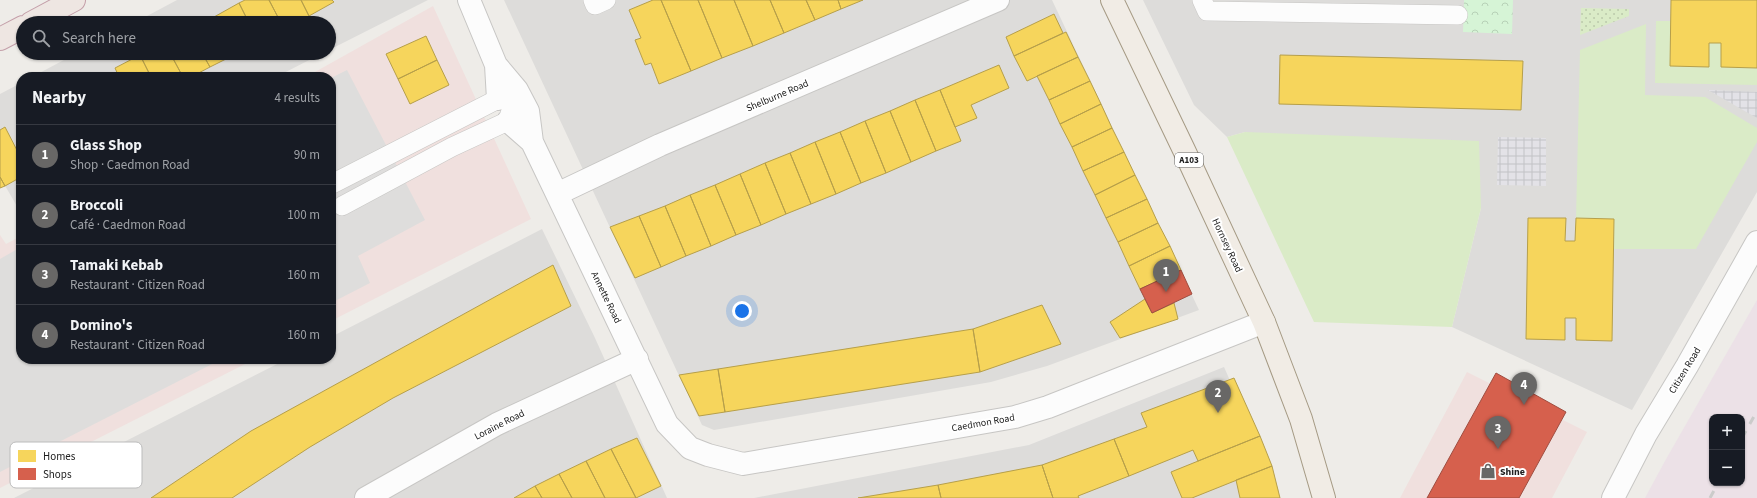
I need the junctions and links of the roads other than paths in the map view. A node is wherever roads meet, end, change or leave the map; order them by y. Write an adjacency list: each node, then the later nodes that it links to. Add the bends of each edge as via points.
1 (74, 0): 8 (highway)
2 (469, 0): 12 (street, Annette Road)
3 (592, 0): 4 (lane, via 595,5)
4 (606, 0)
5 (998, 0): 16 (street, Shelburne Road, via 660,145)
6 (1112, 0): 19 (main road, Hornsey Road / A103)
7 (1202, 0): 9 (lane, via 1207,11)
8 (44, 16)
9 (1458, 16)
10 (16, 31): 11 (highway)
11 (0, 39)
12 (507, 95): 13 (lane); 14 (street, Annette Road, via 528,111); 15 (lane)
13 (508, 121): 14 (street, Annette Road); 17 (lane, via 452,147)
14 (532, 142): 16 (street, Annette Road)
15 (336, 182)
16 (557, 194): 20 (street, Annette Road)
17 (342, 206)
18 (1757, 242): 24 (street, Citizen Road, via 1646,434)
19 (1264, 322): 21 (street, Caedmon Road, via 1048,407 1015,417 743,464 708,456); 23 (main road, Hornsey Road / A103, via 1301,419)
20 (637, 359): 21 (street, Annette Road, via 667,424); 22 (street, Loraine Road, via 497,424)
21 (690, 448)
22 (366, 498)
23 (1324, 498)
24 (1613, 498)

